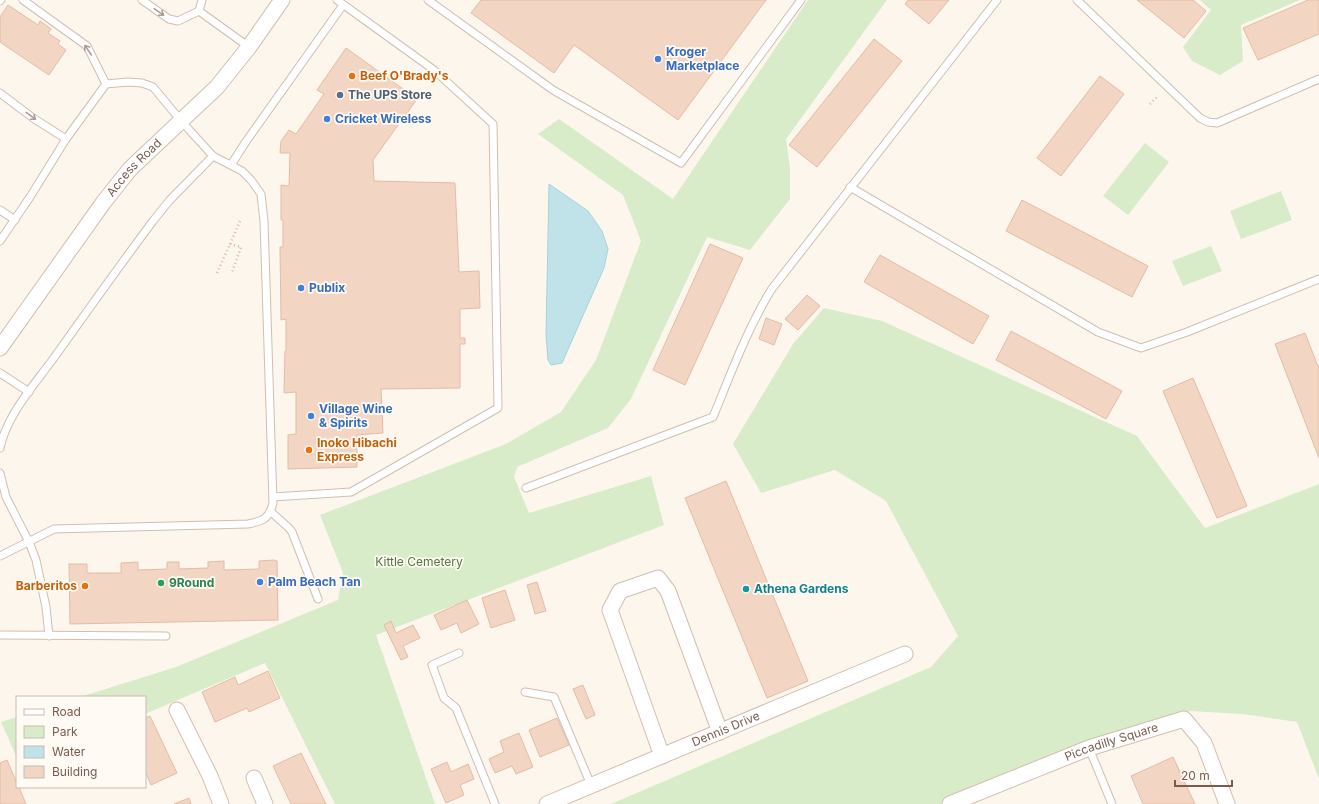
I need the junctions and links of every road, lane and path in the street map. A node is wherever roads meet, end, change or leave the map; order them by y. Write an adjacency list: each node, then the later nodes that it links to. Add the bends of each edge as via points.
1 (23, 0): 13 (lane, one-way to 1, via 87,46)
2 (142, 0): 10 (lane, one-way to 10, via 169,19 178,21)
3 (202, 0): 10 (lane)
4 (282, 0): 11 (street, Access Road)
5 (428, 0): 6 (lane, via 553,90 681,163)
6 (801, 0)
7 (997, 0): 19 (lane)
8 (1077, 0): 12 (lane, via 1200,118 1208,122 1217,123)
9 (340, 2): 18 (lane); 34 (lane, via 434,70 493,124 498,408 352,492)
10 (200, 11): 11 (lane)
11 (249, 47): 15 (street, Access Road, via 217,87)
12 (1319, 80)
13 (106, 84): 15 (lane, via 128,82 153,87); 16 (lane)
14 (0, 93): 16 (lane, one-way to 16)
15 (182, 122): 17 (lane); 28 (street, Access Road, via 130,169)
16 (66, 139): 21 (lane)
17 (213, 156): 18 (lane); 30 (lane, via 152,221)
18 (231, 165): 34 (lane, via 251,180 261,194)
19 (850, 187): 27 (lane, via 1098,332 1141,348); 33 (lane, via 771,290 742,346 713,417)
20 (0, 210): 21 (lane)
21 (15, 220): 23 (lane)
22 (240, 221): 24 (path)
23 (0, 241)
24 (230, 244): 25 (path, via 243,248); 26 (path)
25 (232, 272)
26 (217, 273)
27 (1319, 279)
28 (0, 348)
29 (0, 372): 30 (lane)
30 (29, 392): 31 (lane, via 7,426)
31 (0, 448)
32 (0, 473): 36 (lane, via 6,497)
33 (526, 488)
34 (273, 497): 35 (lane)
35 (271, 512): 36 (lane, via 266,518 248,524 54,529); 38 (lane, via 292,532)
36 (29, 542): 37 (lane); 40 (lane, via 40,573)
37 (0, 556)
38 (318, 599)
39 (0, 635): 40 (lane)
40 (49, 636): 41 (lane)
41 (166, 636)
42 (459, 653): 53 (lane, via 432,665 444,698 456,708)
43 (906, 654): 46 (street, Dennis Drive)
44 (525, 692): 50 (lane, via 554,697)
45 (177, 710): 51 (street)
46 (720, 732): 48 (street, Dennis Drive); 48 (street, via 668,591 658,578 620,591 610,610)
47 (1089, 748): 55 (street, Piccadilly Square, via 974,797); 56 (lane); 57 (street, Piccadilly Square, via 1184,719 1204,744)
48 (662, 756): 50 (street, Dennis Drive)
49 (254, 778): 52 (street)
50 (591, 785): 54 (street, Dennis Drive)
51 (221, 804)
52 (265, 804)
53 (495, 804)
54 (547, 804)
55 (950, 804)
56 (1112, 804)
57 (1227, 804)

